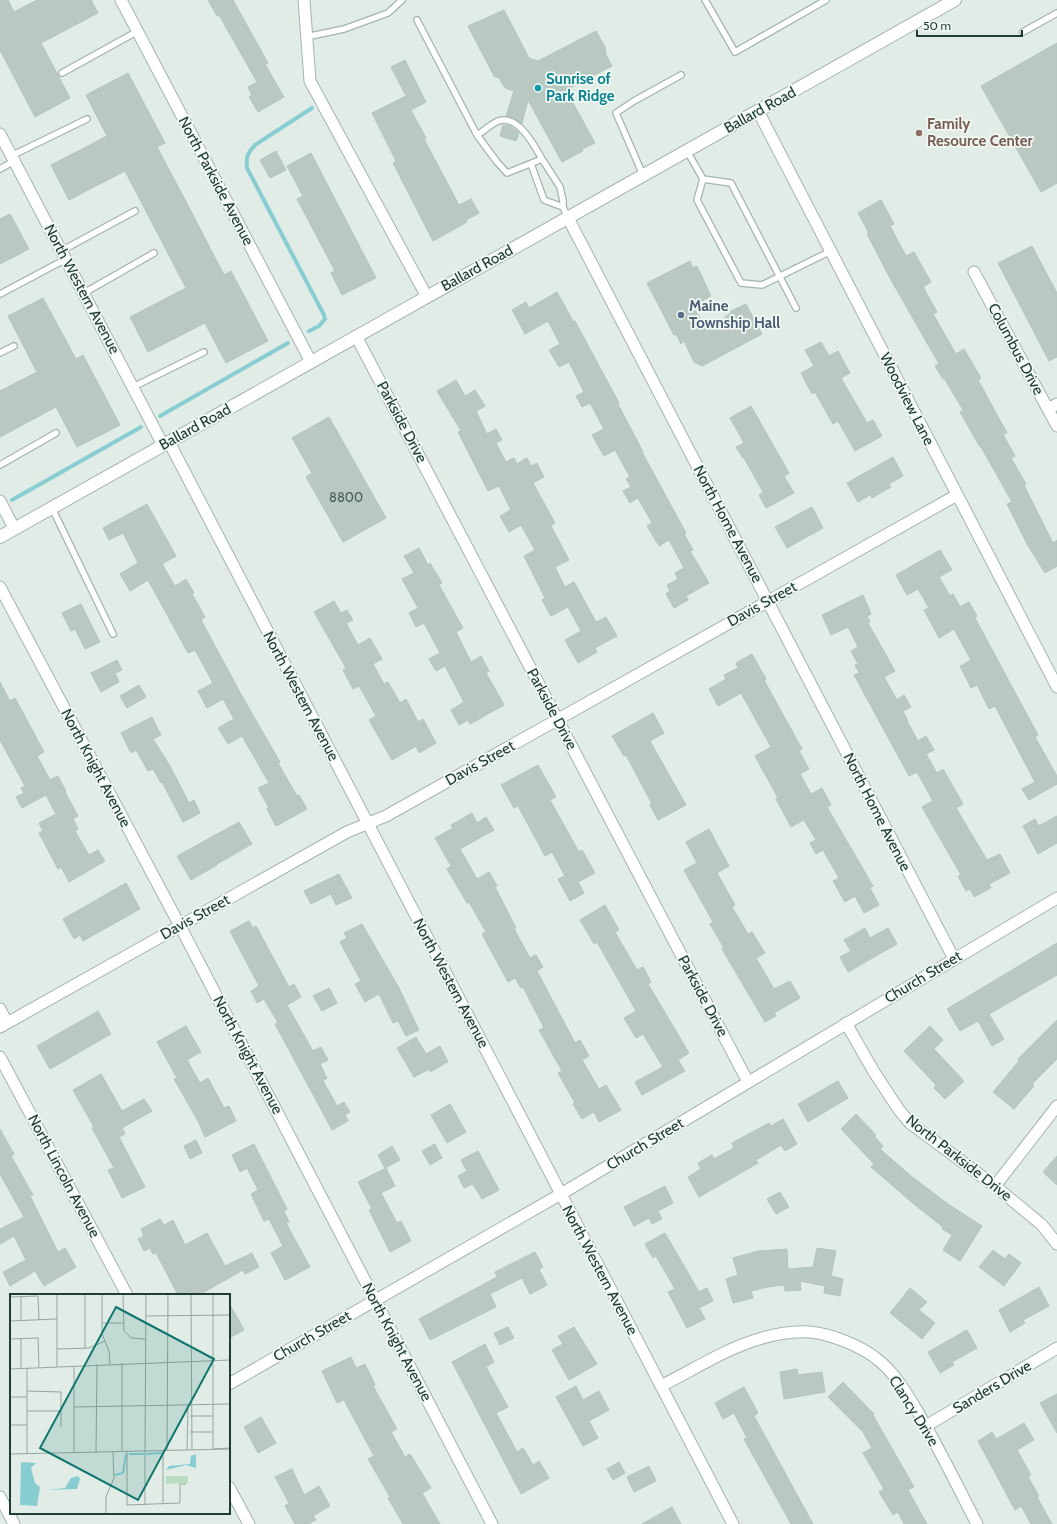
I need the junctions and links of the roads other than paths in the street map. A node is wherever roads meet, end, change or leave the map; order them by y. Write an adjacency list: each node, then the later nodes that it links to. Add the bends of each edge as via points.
1 (121, 0): 9 (street, North Parkside Avenue)
2 (304, 0): 11 (street)
3 (402, 0): 11 (lane, via 388,13 344,29)
4 (704, 0): 5 (lane, via 735,52)
5 (826, 0)
6 (955, 0): 14 (street, Ballard Road)
7 (1057, 13): 10 (lane)
8 (417, 20): 17 (lane)
9 (138, 31): 12 (lane); 40 (street, North Parkside Avenue)
10 (1023, 32)
11 (306, 37): 34 (street, via 310,81)
12 (62, 73)
13 (681, 75): 23 (lane, via 634,100 616,113)
14 (758, 111): 18 (street, Ballard Road); 27 (street, Woodview Lane)
15 (86, 119): 19 (lane)
16 (0, 134): 19 (street, North Western Avenue)
17 (477, 135): 20 (lane, via 499,121 511,122 524,131); 21 (lane, via 507,173)
18 (687, 150): 23 (street, Ballard Road); 24 (lane)
19 (13, 159): 22 (lane); 29 (street, North Western Avenue)
20 (542, 159): 21 (lane); 26 (lane, via 560,187)
21 (531, 164): 26 (lane, via 544,200)
22 (0, 168)
23 (643, 175): 26 (street, Ballard Road)
24 (703, 179): 31 (lane, via 731,183); 31 (lane, via 697,200 741,283 762,285)
25 (135, 211): 29 (lane)
26 (565, 212): 34 (street, Ballard Road); 53 (street, North Home Avenue)
27 (831, 251): 31 (lane); 47 (street, Woodview Lane)
28 (154, 253): 32 (lane)
29 (63, 255): 32 (street, North Western Avenue); 33 (lane)
30 (974, 272): 42 (street, Columbus Drive)
31 (780, 277): 35 (lane)
32 (84, 293): 41 (street, North Western Avenue)
33 (0, 294)
34 (427, 297): 36 (street, Ballard Road)
35 (796, 308)
36 (356, 336): 40 (street, Ballard Road); 56 (street, Parkside Drive)
37 (14, 346): 39 (lane)
38 (204, 352): 41 (lane)
39 (0, 353)
40 (311, 362): 45 (street, Ballard Road)
41 (133, 387): 45 (street, North Western Avenue)
42 (1052, 406): 43 (street, Columbus Drive)
43 (1057, 426)
44 (56, 433): 46 (lane)
45 (166, 443): 49 (street, Ballard Road); 57 (street, North Western Avenue)
46 (0, 465)
47 (958, 495): 53 (street, Davis Street); 55 (street, Woodview Lane)
48 (0, 501): 50 (street)
49 (52, 508): 50 (street, Ballard Road); 54 (lane)
50 (14, 528): 51 (street, Ballard Road)
51 (0, 536)
52 (0, 587): 59 (street, North Knight Avenue)
53 (768, 601): 56 (street, Davis Street); 60 (street, North Home Avenue)
54 (114, 634)
55 (1057, 687)
56 (557, 719): 57 (street, Davis Street, via 386,816); 65 (street, Parkside Drive)
57 (368, 823): 59 (street, Davis Street, via 347,832); 68 (street, North Western Avenue)
58 (1057, 898): 60 (street, Church Street)
59 (180, 926): 63 (street, Davis Street); 71 (street, North Knight Avenue)
60 (954, 959): 62 (street, Church Street)
61 (0, 1009): 63 (street)
62 (846, 1023): 65 (street, Church Street); 67 (street, North Parkside Drive, via 894,1103 910,1123)
63 (4, 1025)
64 (0, 1057): 70 (street, North Lincoln Avenue)
65 (748, 1082): 68 (street, Church Street)
66 (1057, 1106): 67 (street)
67 (995, 1186): 69 (street, North Parkside Drive, via 1042,1225)
68 (561, 1194): 71 (street, Church Street); 74 (street, North Western Avenue)
69 (1057, 1244)
70 (126, 1294)
71 (375, 1300): 73 (street, Church Street); 81 (street, North Knight Avenue)
72 (1057, 1348): 75 (street, Sanders Drive)
73 (230, 1383)
74 (661, 1386): 75 (street, Clancy Drive, via 732,1349 759,1339 784,1333 811,1332 857,1346 878,1359 899,1381); 82 (street, North Western Avenue)
75 (926, 1426): 83 (street, Clancy Drive)
76 (230, 1489): 80 (street)
77 (0, 1497): 78 (street)
78 (6, 1512): 79 (street)
79 (14, 1524)
80 (249, 1524)
81 (492, 1524)
82 (733, 1524)
83 (977, 1524)

